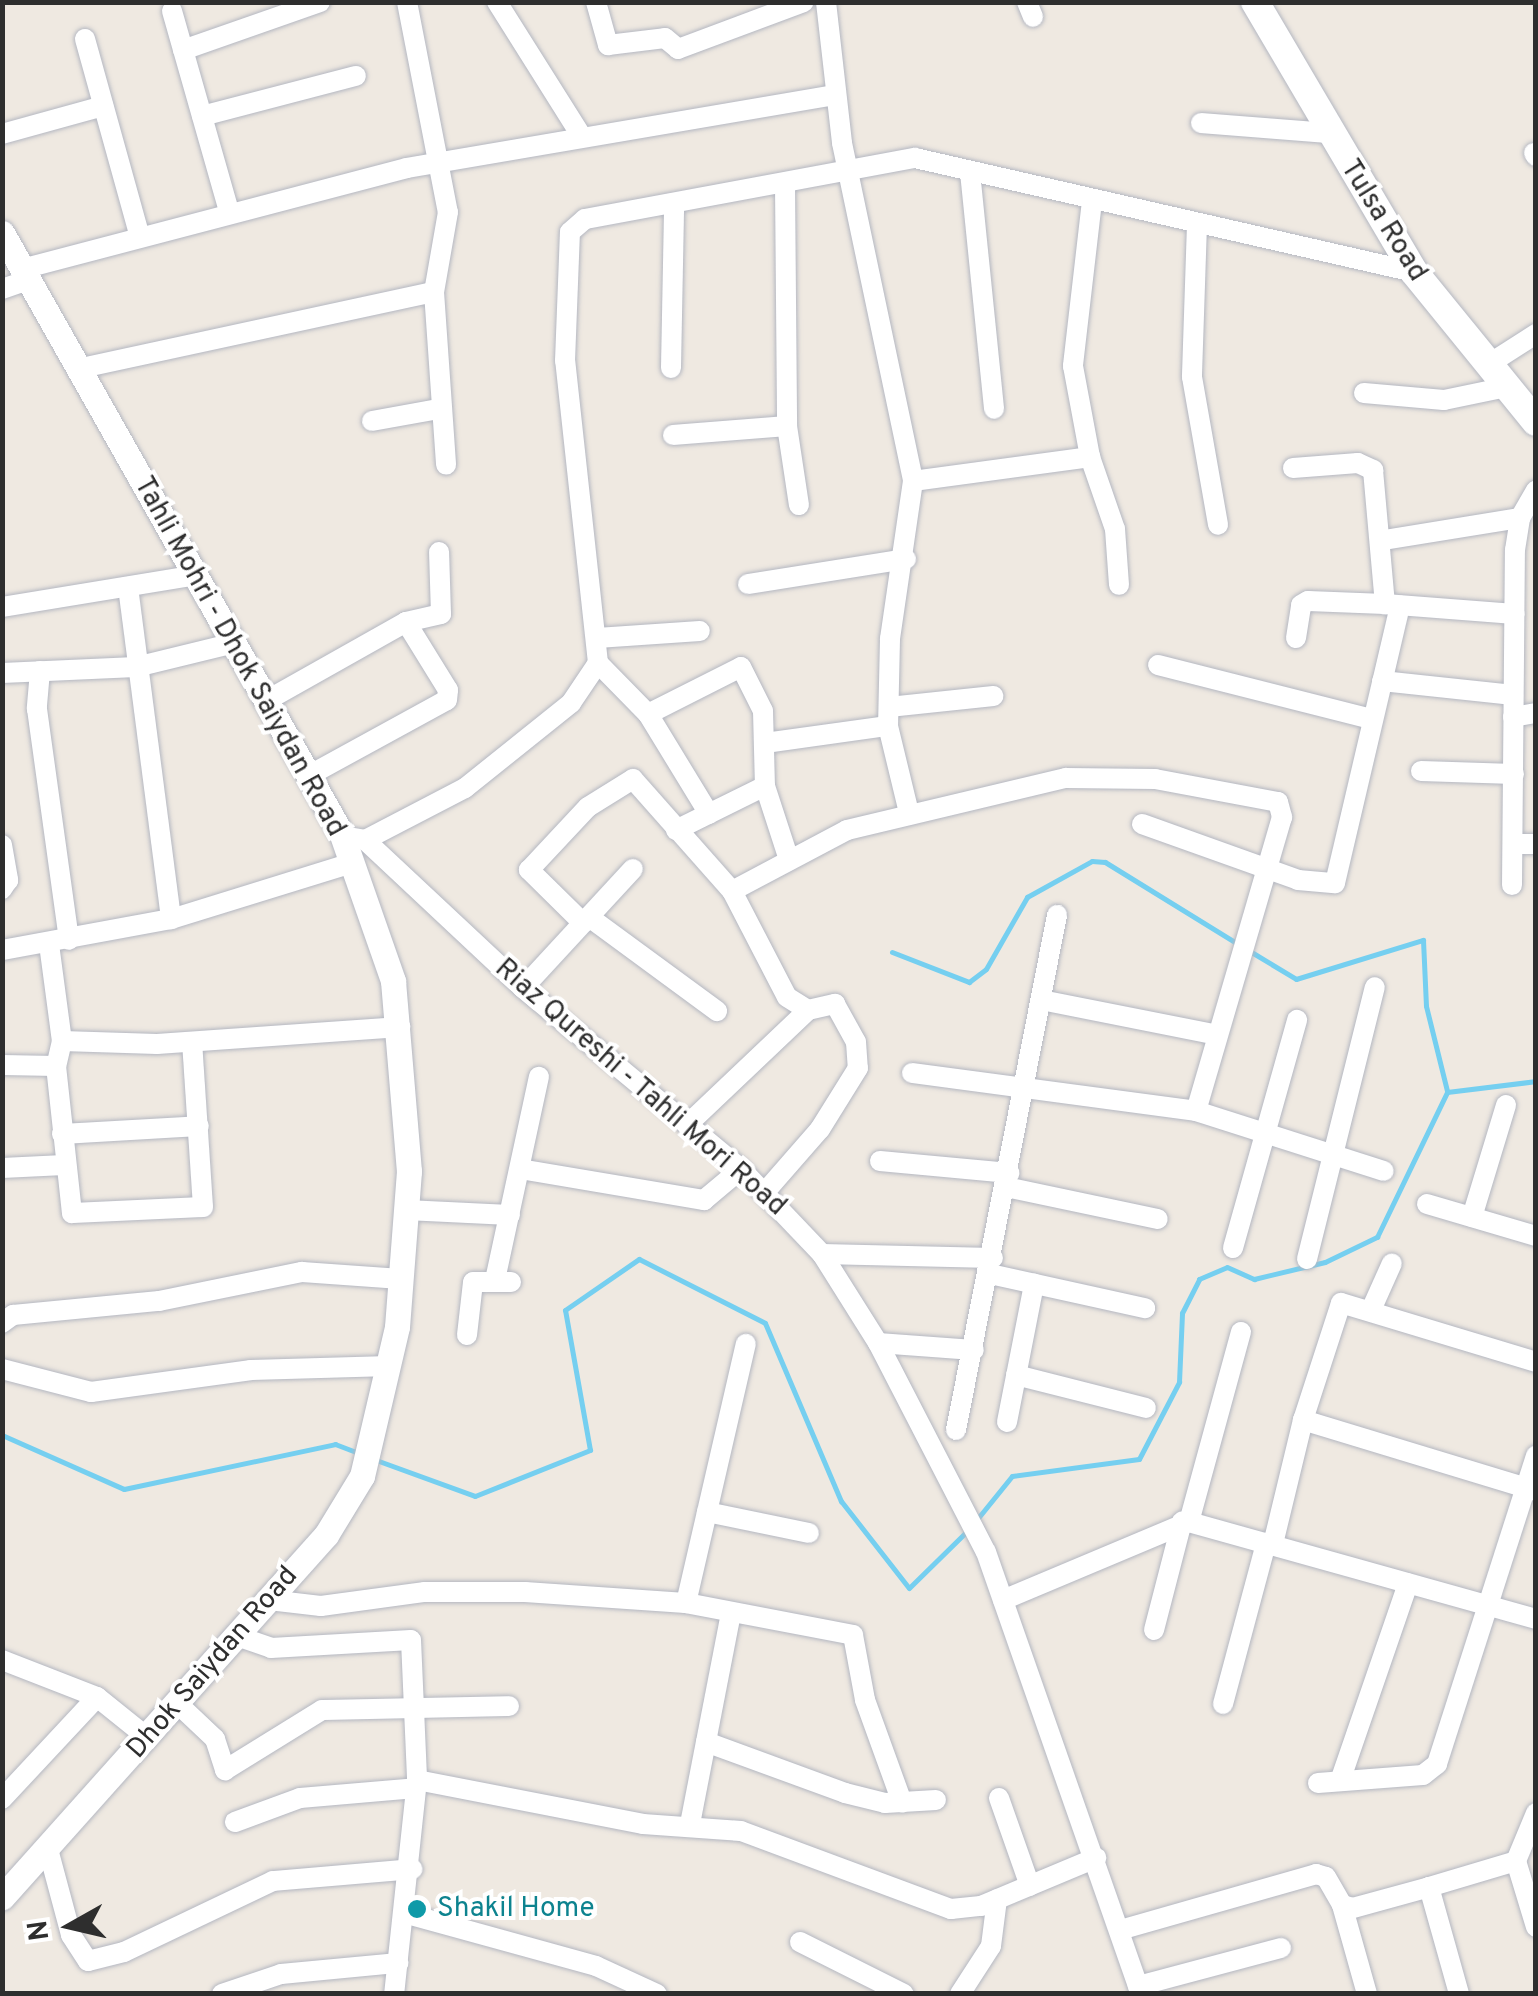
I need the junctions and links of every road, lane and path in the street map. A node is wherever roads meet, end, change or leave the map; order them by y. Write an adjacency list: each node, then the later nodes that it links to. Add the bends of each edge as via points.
1 (320, 2): 10 (street)
2 (407, 2): 19 (street)
3 (497, 2): 18 (street)
4 (596, 2): 5 (street, via 608,45 665,38 678,50)
5 (804, 2)
6 (826, 2): 12 (street)
7 (1255, 2): 16 (main road, Tulsa Road)
8 (172, 12): 10 (street)
9 (84, 38): 13 (street)
10 (183, 50): 14 (street)
11 (356, 76): 14 (street)
12 (836, 95): 18 (street); 20 (street)
13 (104, 106): 17 (street); 28 (street)
14 (202, 116): 25 (street)
15 (1201, 123): 16 (street)
16 (1328, 133): 29 (main road, Tulsa Road)
17 (2, 134)
18 (582, 137): 19 (street)
19 (443, 160): 25 (street); 32 (street, via 448,212)
20 (847, 169): 21 (street, via 915,158); 22 (street); 48 (street)
21 (970, 172): 23 (street); 40 (street)
22 (785, 184): 24 (street); 43 (street)
23 (1092, 201): 26 (street); 45 (street, via 1073,366)
24 (674, 206): 35 (street); 65 (street, via 584,219 570,232 565,361)
25 (230, 214): 28 (street)
26 (1198, 224): 29 (street); 52 (street, via 1192,377)
27 (2, 233): 30 (street, Tahli Mohri - Dhok Saiydan Road)
28 (140, 237): 30 (street)
29 (1414, 272): 34 (main road, Tulsa Road)
30 (25, 275): 31 (street); 36 (street, Tahli Mohri - Dhok Saiydan Road)
31 (2, 288)
32 (434, 292): 36 (street); 39 (street)
33 (1536, 334): 34 (street)
34 (1489, 364): 37 (main road, Tulsa Road)
35 (671, 368)
36 (77, 369): 56 (street, Tahli Mohri - Dhok Saiydan Road)
37 (1507, 387): 38 (street, via 1444,400); 42 (main road, Tulsa Road)
38 (1364, 393)
39 (439, 408): 41 (street); 46 (street)
40 (994, 409)
41 (372, 421)
42 (1536, 422)
43 (787, 426): 44 (street); 50 (street)
44 (673, 435)
45 (1090, 457): 48 (street); 58 (street, via 1115,529)
46 (446, 466)
47 (1293, 468): 53 (street, via 1367,464 1377,478)
48 (913, 480): 55 (street)
49 (1536, 490): 51 (street)
50 (799, 505)
51 (1520, 518): 53 (street); 62 (street)
52 (1218, 525)
53 (1384, 540): 60 (street)
54 (439, 552): 63 (street, via 442,614)
55 (906, 559): 57 (street); 79 (street, via 890,639)
56 (192, 576): 59 (street); 67 (street, Tahli Mohri - Dhok Saiydan Road)
57 (748, 584)
58 (1119, 585)
59 (128, 587): 61 (street); 70 (street)
60 (1393, 605): 62 (street); 66 (street, via 1308,601 1301,604); 73 (street)
61 (2, 607)
62 (1515, 614): 74 (street)
63 (406, 622): 76 (street); 85 (street, via 448,690 447,700)
64 (700, 631): 65 (street)
65 (597, 638): 68 (street)
66 (1296, 638)
67 (230, 644): 70 (street); 76 (street, Tahli Mohri - Dhok Saiydan Road)
68 (598, 663): 78 (street); 91 (street, via 570,703 465,788)
69 (1158, 665): 81 (street)
70 (136, 667): 71 (street); 102 (street)
71 (40, 672): 72 (street); 104 (street, via 37,709)
72 (2, 674)
73 (1382, 682): 74 (street); 81 (street)
74 (1513, 695): 80 (street)
75 (993, 696): 79 (street)
76 (264, 702): 85 (street, Tahli Mohri - Dhok Saiydan Road)
77 (1536, 713): 80 (street)
78 (648, 714): 82 (street, via 741,667 764,712); 88 (street)
79 (888, 716): 82 (street); 87 (street)
80 (1513, 717): 84 (street)
81 (1372, 719): 96 (street, via 1336,882 1298,880)
82 (765, 743): 86 (street)
83 (1421, 771): 84 (street)
84 (1514, 774): 93 (street)
85 (308, 776): 91 (street, Tahli Mohri - Dhok Saiydan Road)
86 (764, 786): 88 (street); 94 (street)
87 (909, 813): 94 (street, via 847,830); 96 (street, via 1066,778 1154,779 1278,802 1282,817)
88 (708, 814): 90 (street)
89 (1142, 824): 96 (street)
90 (676, 830): 100 (street); 103 (street, via 633,780 588,807 528,870)
91 (353, 838): 95 (street, Tahli Mohri - Dhok Saiydan Road); 107 (street, Riaz Qureshi - Tahli Mori Road)
92 (2, 844): 99 (street, via 8,880)
93 (1525, 844): 98 (street)
94 (789, 860): 100 (street)
95 (352, 864): 102 (street); 112 (street, Tahli Mohri - Dhok Saiydan Road, via 392,981)
96 (1267, 868): 113 (street)
97 (633, 869): 103 (street)
98 (1512, 884)
99 (2, 889)
100 (732, 891): 110 (street, via 772,978)
101 (1057, 915): 108 (street)
102 (171, 919): 104 (street)
103 (586, 920): 107 (street); 109 (street)
104 (59, 942): 105 (street); 114 (street)
105 (2, 950)
106 (1375, 986): 127 (street)
107 (523, 988): 123 (street, Riaz Qureshi - Tahli Mori Road)
108 (1041, 1000): 113 (street); 120 (street)
109 (717, 1010)
110 (808, 1010): 123 (street); 135 (street, via 835,1004 856,1042 858,1068 820,1130)
111 (1298, 1020): 126 (street)
112 (400, 1027): 115 (street); 137 (street, Tahli Mohri - Dhok Saiydan Road)
113 (1218, 1036): 122 (street)
114 (62, 1041): 115 (street); 117 (street)
115 (192, 1042): 124 (street)
116 (2, 1065): 117 (street)
117 (56, 1066): 125 (street)
118 (912, 1073): 120 (street)
119 (539, 1077): 131 (street)
120 (1025, 1088): 122 (street); 134 (street)
121 (1506, 1104): 139 (street)
122 (1196, 1110): 126 (street)
123 (687, 1124): 132 (street, Riaz Qureshi - Tahli Mori Road)
124 (199, 1126): 125 (street); 129 (street, via 200,1208 72,1213)
125 (62, 1134): 129 (street)
126 (1264, 1134): 127 (street); 142 (street)
127 (1334, 1154): 133 (street); 144 (street)
128 (880, 1161): 134 (street)
129 (64, 1164): 130 (street)
130 (2, 1168)
131 (520, 1169): 132 (street, via 704,1200); 138 (street)
132 (741, 1169): 135 (street, Riaz Qureshi - Tahli Mori Road)
133 (1384, 1171)
134 (1008, 1180): 140 (street); 146 (street)
135 (765, 1192): 143 (street, Riaz Qureshi - Tahli Mori Road)
136 (1426, 1204): 139 (street)
137 (406, 1210): 138 (street); 147 (street, Tahli Mohri - Dhok Saiydan Road)
138 (510, 1214): 153 (street, via 503,1281 473,1282)
139 (1472, 1217): 141 (street)
140 (1158, 1219)
141 (1536, 1236)
142 (1233, 1248)
143 (822, 1254): 146 (street); 155 (street, Riaz Qureshi - Tahli Mori Road)
144 (1307, 1260)
145 (1392, 1263): 150 (street)
146 (992, 1266): 148 (street); 156 (street)
147 (401, 1279): 151 (street, via 302,1272 159,1301 13,1315); 158 (street, Tahli Mohri - Dhok Saiydan Road)
148 (1034, 1284): 149 (street); 160 (street)
149 (1146, 1308)
150 (1370, 1310): 157 (street); 163 (street, via 1347,1303 1336,1308)
151 (2, 1322)
152 (1241, 1332): 169 (street)
153 (467, 1336)
154 (746, 1344): 168 (street)
155 (878, 1344): 156 (street); 174 (street, Riaz Qureshi - Tahli Mori Road, via 986,1552)
156 (974, 1350): 165 (street)
157 (1536, 1362)
158 (390, 1366): 159 (street, via 251,1370 91,1392); 161 (street, Tahli Mohri - Dhok Saiydan Road)
159 (2, 1369)
160 (1016, 1375): 162 (street); 164 (street)
161 (383, 1404): 173 (street, Dhok Saiydan Road, via 362,1476 326,1535)
162 (1146, 1408)
163 (1303, 1420): 167 (street); 171 (street)
164 (1007, 1422)
165 (956, 1430)
166 (1536, 1456): 167 (street)
167 (1530, 1490): 176 (street)
168 (707, 1512): 170 (street); 175 (street)
169 (1185, 1522): 171 (street); 174 (street); 179 (street)
170 (809, 1533)
171 (1270, 1544): 172 (street); 184 (street)
172 (1408, 1583): 176 (street); 189 (street)
173 (269, 1600): 175 (street, via 322,1606 425,1592 526,1592); 180 (street, Dhok Saiydan Road)
174 (1003, 1600): 200 (street, Riaz Qureshi - Tahli Mori Road)
175 (686, 1603): 177 (street)
176 (1489, 1604): 178 (street); 189 (street, via 1432,1772)
177 (731, 1613): 188 (street); 195 (street, via 853,1635 866,1700)
178 (1536, 1620)
179 (1154, 1630)
180 (237, 1636): 183 (street, Dhok Saiydan Road); 186 (street, via 270,1648 409,1636)
181 (2, 1660): 182 (street)
182 (97, 1697): 187 (street); 192 (street)
183 (178, 1704): 186 (street, via 215,1740 225,1770 312,1713); 187 (street, Dhok Saiydan Road)
184 (1222, 1704)
185 (509, 1706): 186 (street)
186 (414, 1707): 191 (street)
187 (148, 1738): 199 (street, Dhok Saiydan Road)
188 (706, 1742): 195 (street, via 845,1793); 198 (street)
189 (1340, 1782): 190 (street)
190 (1318, 1783)
191 (416, 1784): 197 (street, via 300,1798); 198 (street, via 624,1821); 202 (street)
192 (2, 1798)
193 (999, 1798): 203 (street)
194 (936, 1800): 195 (street)
195 (902, 1802)
196 (1536, 1812): 201 (street)
197 (236, 1822)
198 (690, 1824): 206 (street, via 740,1831 952,1909)
199 (48, 1850): 202 (street, via 71,1935 88,1961 124,1952 273,1881); 205 (street, Dhok Saiydan Road)
200 (1096, 1858): 203 (street); 210 (street, Riaz Qureshi - Tahli Mori Road)
201 (1516, 1861): 204 (street); 209 (street)
202 (412, 1869): 208 (street)
203 (1030, 1886): 206 (street)
204 (1429, 1886): 207 (street, via 1354,1908); 221 (street)
205 (2, 1897)
206 (996, 1899): 219 (street, via 991,1946)
207 (1342, 1905): 210 (street, via 1326,1877 1316,1874); 220 (street)
208 (404, 1914): 213 (street); 217 (street, via 596,1966)
209 (1536, 1927)
210 (1120, 1930): 214 (street, Riaz Qureshi - Tahli Mori Road)
211 (800, 1942): 218 (street)
212 (1281, 1948): 214 (street)
213 (398, 1963): 215 (street, via 280,1974); 216 (street)
214 (1139, 1990)
215 (222, 1994)
216 (394, 1994)
217 (658, 1994)
218 (904, 1994)
219 (960, 1994)
220 (1367, 1994)
221 (1459, 1994)

